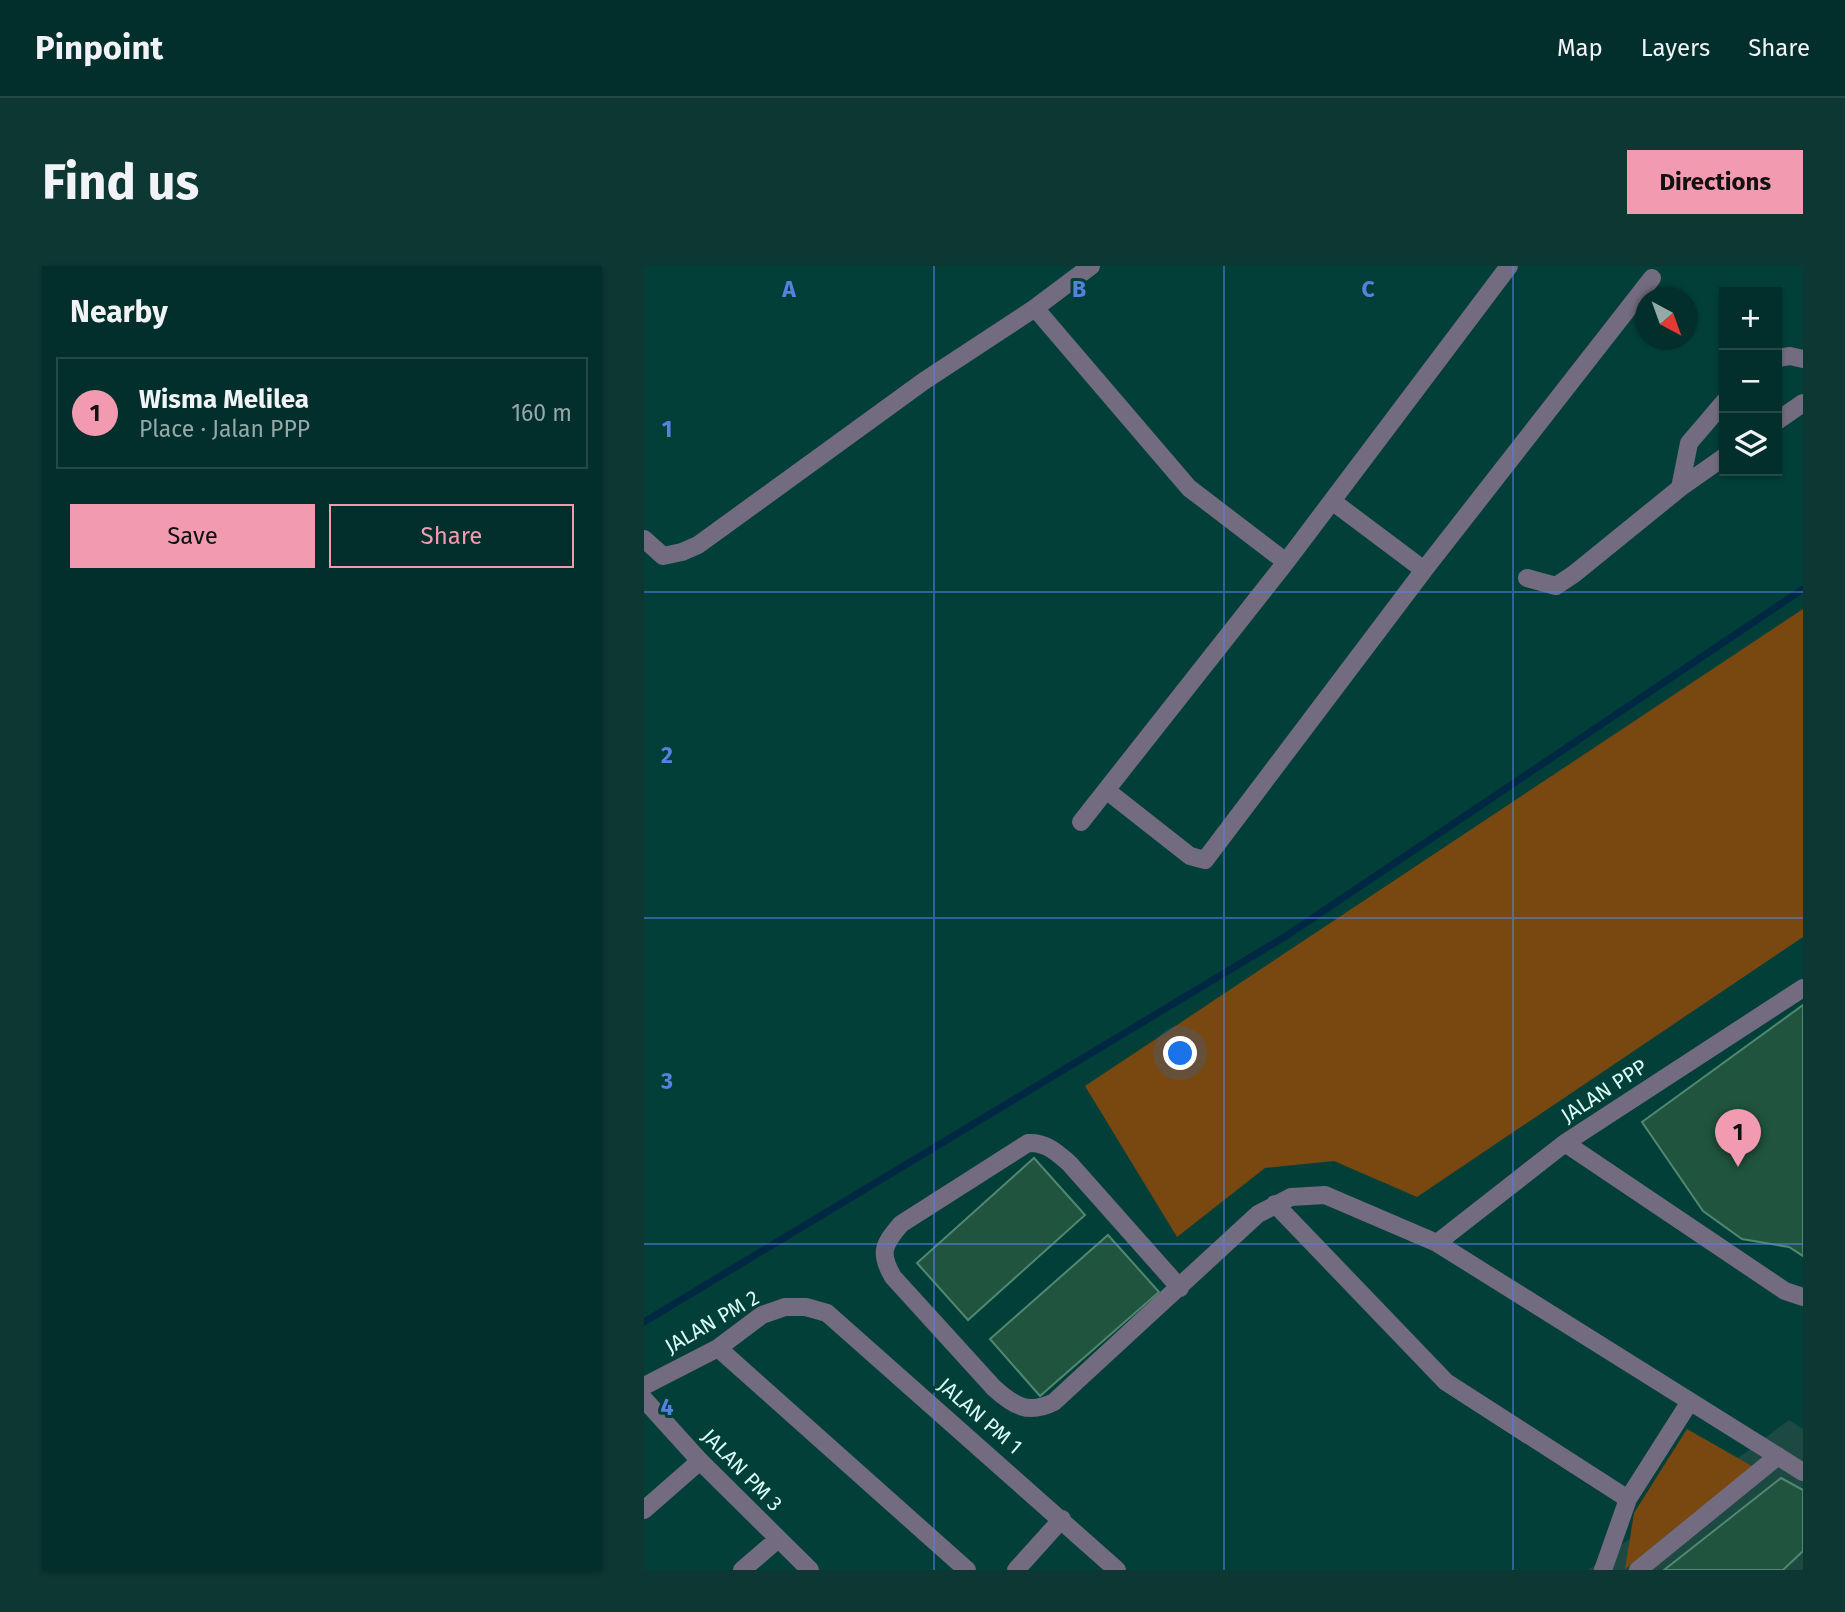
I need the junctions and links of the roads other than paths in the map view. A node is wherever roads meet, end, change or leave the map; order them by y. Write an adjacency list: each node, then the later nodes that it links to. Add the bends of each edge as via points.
1 (1091, 266): 4 (street)
2 (1509, 266): 12 (street)
3 (1652, 278): 15 (street)
4 (1035, 308): 13 (street, via 924,380 698,545 663,556); 14 (street, via 1189,488)
5 (1782, 357): 6 (street)
6 (1803, 359)
7 (1803, 403): 9 (street)
8 (1719, 408): 11 (street, via 1689,443)
9 (1782, 418)
10 (1719, 461): 11 (street)
11 (1680, 488): 16 (street, via 1556,586)
12 (1332, 501): 14 (street); 15 (street)
13 (644, 539)
14 (1286, 562): 17 (street)
15 (1424, 570): 17 (street, via 1205,860 1190,856)
16 (1527, 579)
17 (1106, 790): 18 (street)
18 (1081, 822)
19 (1803, 988): 20 (street, JALAN PPP)
20 (1565, 1143): 22 (street, JALAN PPP); 24 (street, via 1785,1291)
21 (1275, 1204): 22 (street, via 1291,1196 1325,1195); 23 (street, via 1258,1214); 33 (street, via 1446,1382)
22 (1437, 1243): 29 (street)
23 (1180, 1288): 23 (street, via 1054,1402 1040,1409 1024,1408 993,1388 893,1277 884,1249 901,1224 1028,1143 1040,1143 1069,1163)
24 (1803, 1297)
25 (806, 1307): 26 (street, JALAN PM 2, via 785,1307 762,1315); 35 (street, JALAN PM 1, via 827,1314 844,1327)
26 (718, 1348): 27 (street, JALAN PM 2); 39 (street)
27 (644, 1386)
28 (644, 1399): 31 (street, JALAN PM 3)
29 (1689, 1403): 30 (street); 33 (street)
30 (1778, 1456): 32 (street); 43 (street)
31 (700, 1461): 34 (street); 36 (street, JALAN PM 3)
32 (1803, 1472)
33 (1628, 1499): 42 (street)
34 (644, 1510)
35 (1062, 1519): 40 (street); 41 (street, JALAN PM 1)
36 (777, 1540): 37 (street); 38 (street, JALAN PM 3)
37 (742, 1570)
38 (810, 1570)
39 (967, 1570)
40 (1016, 1570)
41 (1117, 1570)
42 (1603, 1570)
43 (1638, 1570)

